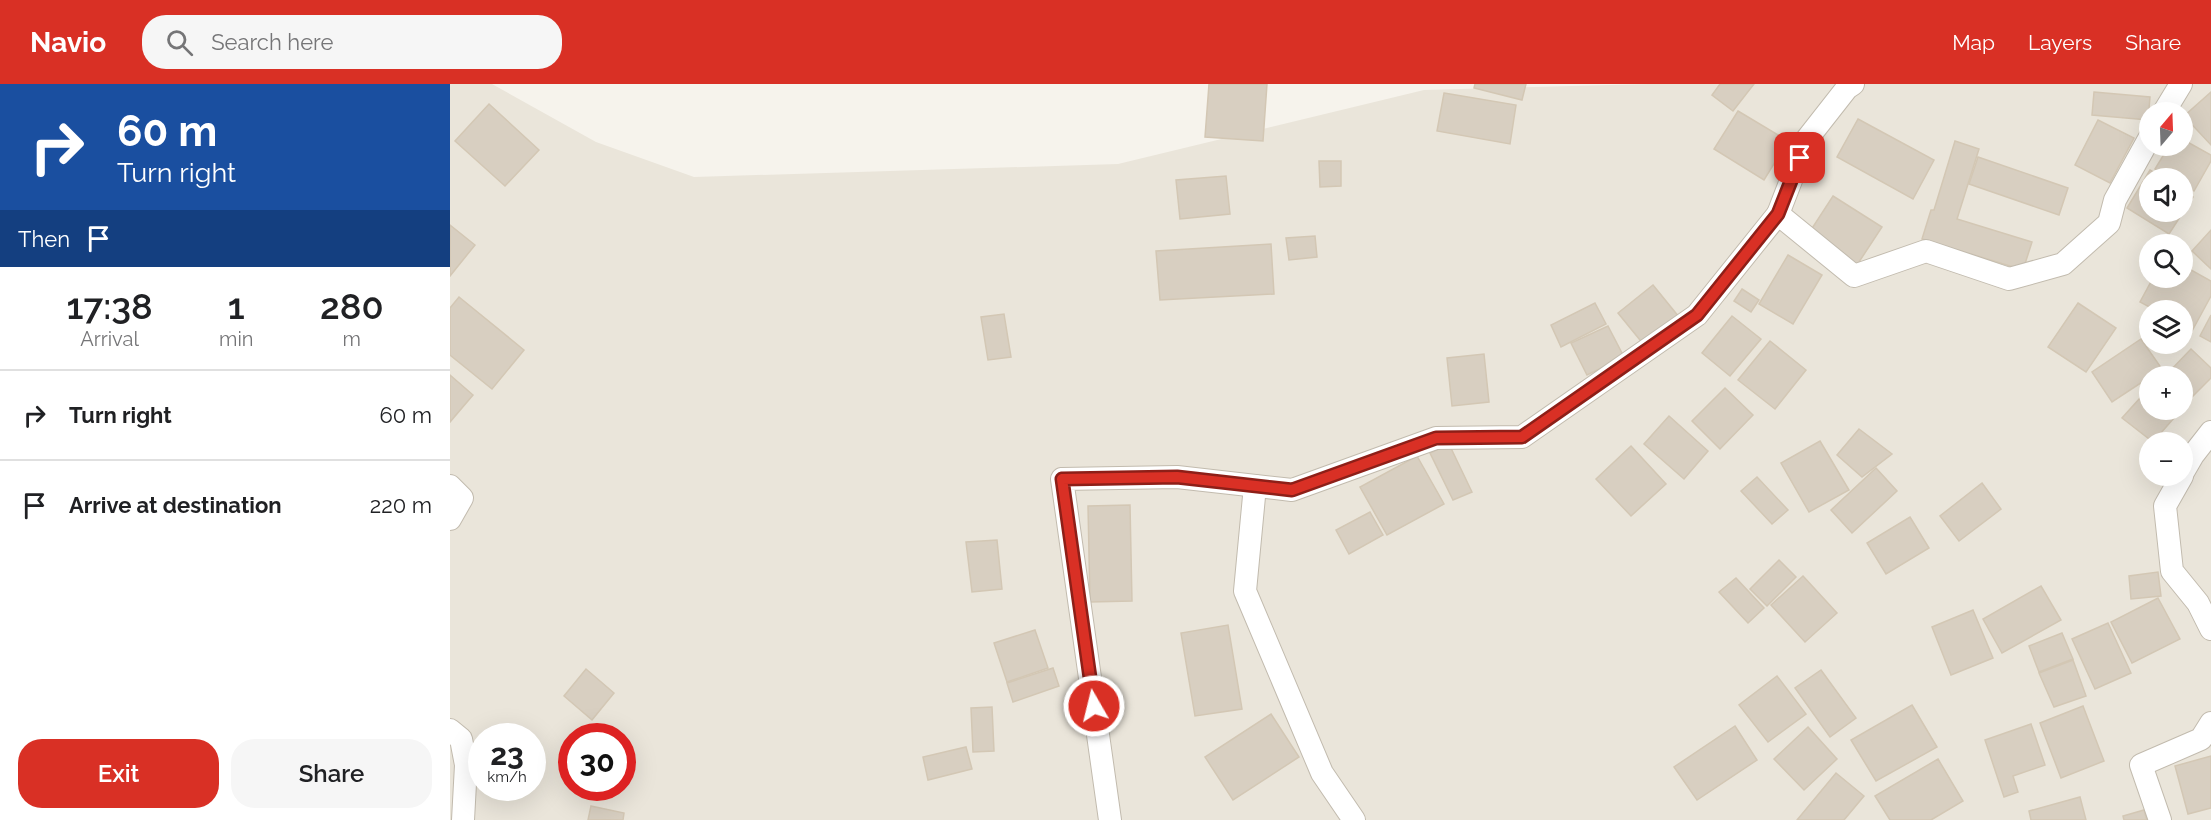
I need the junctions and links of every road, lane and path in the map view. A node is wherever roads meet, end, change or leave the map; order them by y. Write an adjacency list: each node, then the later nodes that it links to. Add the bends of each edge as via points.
1 (1853, 84): 5 (street, via 1807,139)
2 (2181, 84): 3 (street)
3 (2170, 102)
4 (2139, 156): 5 (street, via 2115,200 2109,223 2063,264 2009,279 1926,251 1854,276)
5 (1778, 214): 9 (street, via 1697,315 1522,437 1436,438 1292,490)
6 (2211, 432): 7 (street)
7 (2193, 455)
8 (450, 486): 11 (street, via 462,498)
9 (1255, 486): 16 (street, via 1177,477 1062,479); 17 (street, via 1245,591 1322,773)
10 (2176, 486): 12 (street, via 2165,506 2172,571 2198,603)
11 (450, 519)
12 (2211, 629)
13 (2211, 723): 18 (street, via 2201,739 2141,765)
14 (450, 730): 15 (street, via 461,739 466,765)
15 (463, 820)
16 (1110, 820)
17 (1354, 820)
18 (2160, 820)

